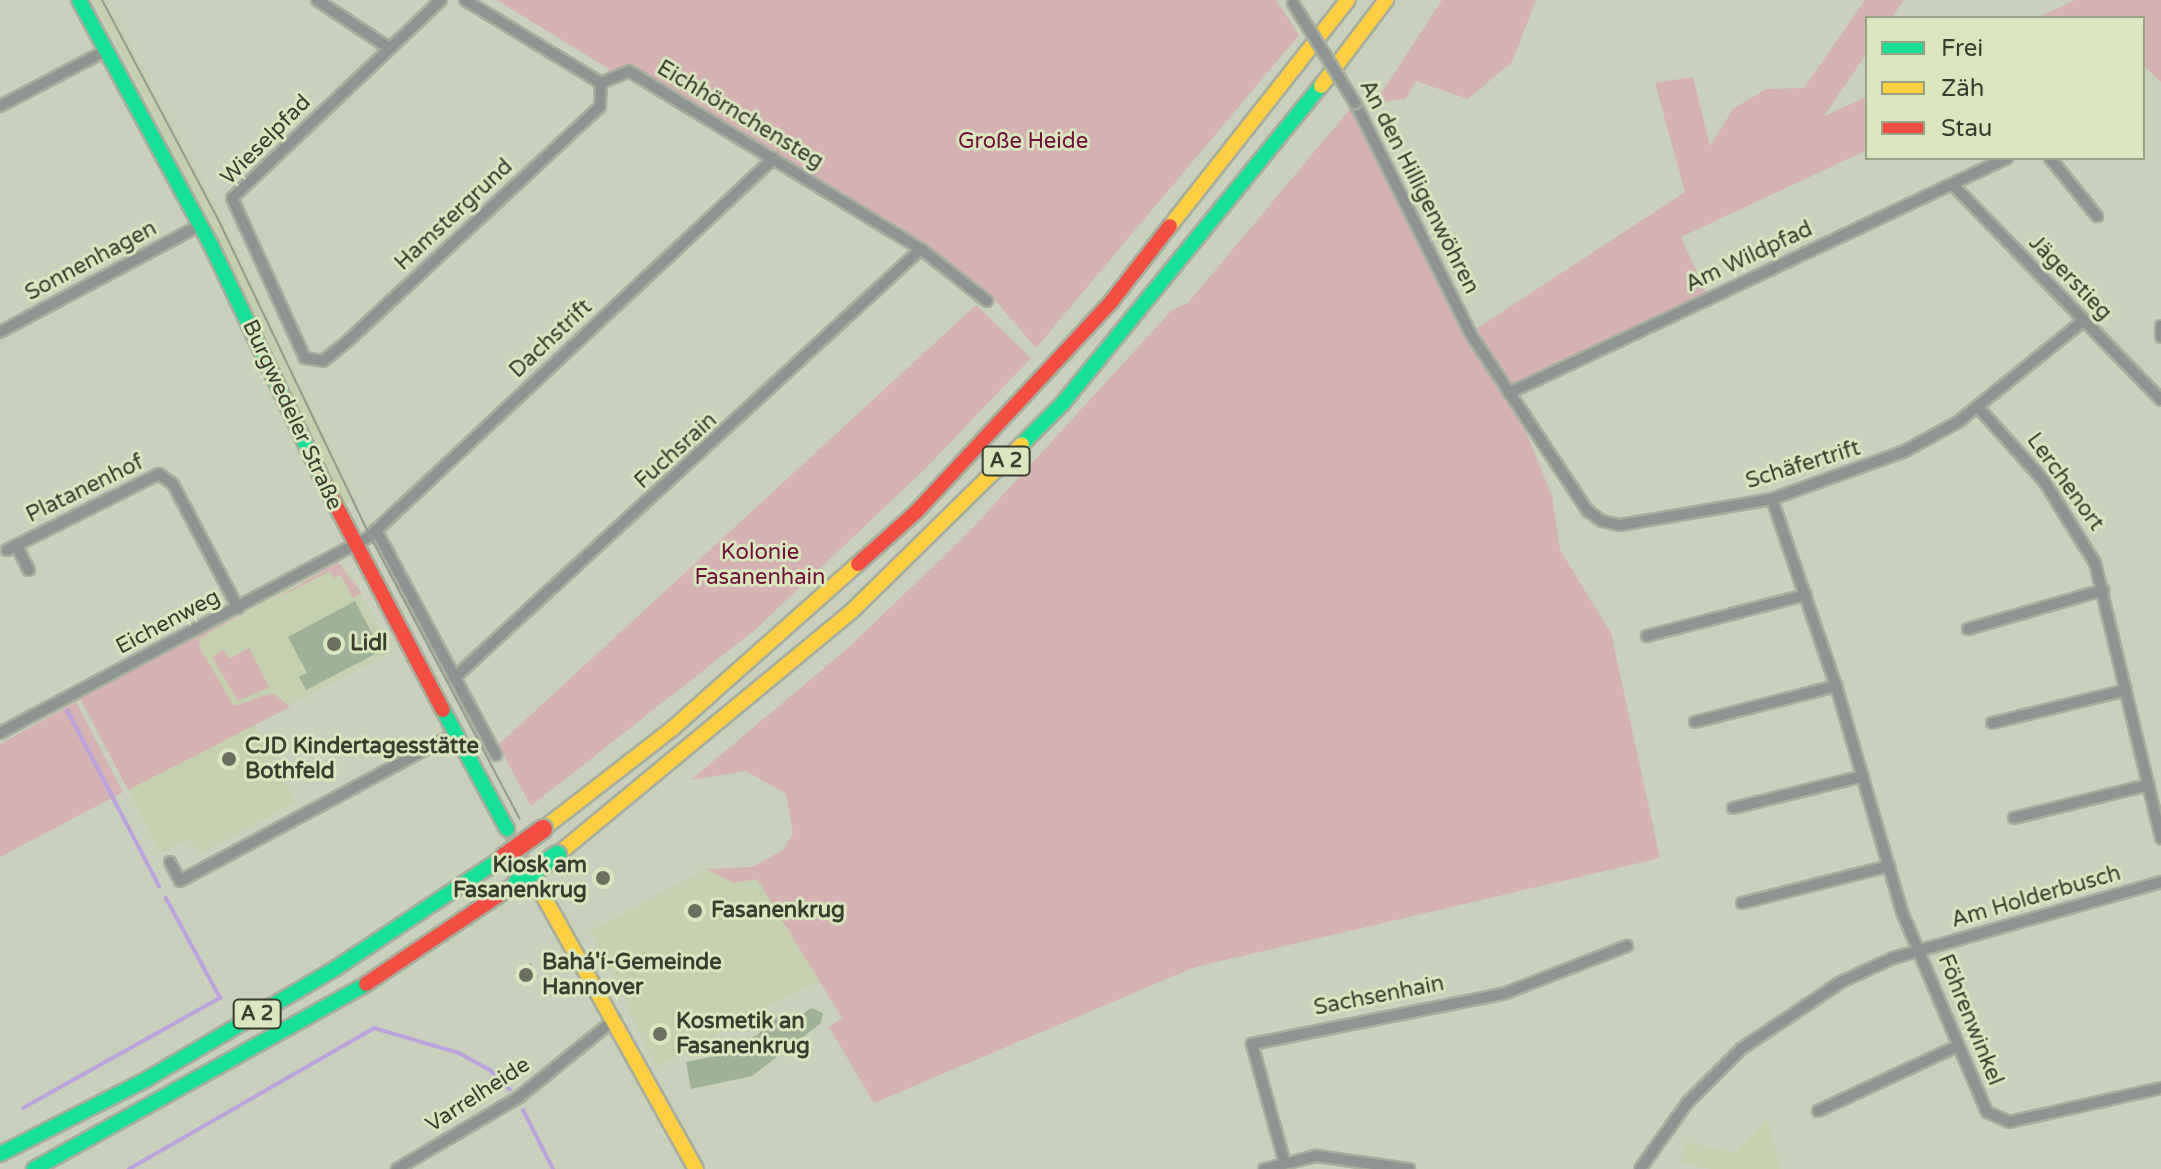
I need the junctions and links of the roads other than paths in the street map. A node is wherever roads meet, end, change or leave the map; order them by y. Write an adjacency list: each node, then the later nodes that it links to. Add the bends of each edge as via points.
1 (79, 0): 9 (main road, Burgwedeler Straße)
2 (317, 0): 8 (street)
3 (441, 0): 8 (street)
4 (465, 0): 10 (street)
5 (1348, 0): 62 (main road, A 2, bridge, via 1111,302 916,512 684,719 504,857 336,968 147,1079)
6 (1386, 0): 65 (main road, A 2, bridge, via 1271,152 1063,403 840,622 517,883 354,992)
7 (1292, 2): 25 (street, An den Hilligenwöhren, bridge, via 1355,103 1470,333)
8 (389, 48): 24 (street, Wieselpfad, via 232,198 299,350)
9 (105, 51): 11 (street); 17 (main road, Burgwedeler Straße)
10 (601, 83): 12 (street, Eichhörnchensteg, via 629,71); 24 (street, Hamstergrund, via 600,107 331,357)
11 (0, 106)
12 (774, 158): 18 (street, Eichhörnchensteg); 29 (street, Dachstrift)
13 (2003, 160): 15 (street, Am Wildpfad)
14 (2052, 160): 16 (street)
15 (1952, 184): 20 (street, Jägerstieg); 25 (street, Am Wildpfad)
16 (2097, 216)
17 (200, 225): 22 (street, Sonnenhagen); 30 (main road, Burgwedeler Straße)
18 (921, 249): 19 (street, Eichhörnchensteg); 37 (street, Fuchsrain)
19 (987, 301)
20 (2083, 321): 26 (street, Jägerstieg); 27 (street, Schäfertrift)
21 (2161, 326): 23 (street)
22 (0, 332)
23 (2161, 337)
24 (312, 361)
25 (1509, 393): 28 (street, Schäfertrift, via 1588,511 1602,521 1620,525)
26 (2161, 400)
27 (1978, 407): 28 (street, Schäfertrift, via 1905,451); 32 (street, Lerchenort, via 2066,511)
28 (1772, 499): 33 (street, Föhrenwinkel)
29 (376, 530): 30 (street, Dachstrift); 37 (street)
30 (354, 546): 34 (street, Eichenweg); 43 (main road, Burgwedeler Straße)
31 (29, 570): 34 (street, Platanenhof, via 12,547 159,474 173,484)
32 (2103, 590): 35 (street); 39 (street, Lerchenort)
33 (1806, 595): 36 (street); 38 (street, Föhrenwinkel)
34 (238, 608): 42 (street, Eichenweg)
35 (1968, 629)
36 (1647, 636)
37 (454, 678): 44 (street)
38 (1836, 686): 40 (street); 45 (street, Föhrenwinkel)
39 (2126, 690): 41 (street); 46 (street, Lerchenort)
40 (1695, 722)
41 (1992, 723)
42 (0, 733)
43 (454, 734): 49 (main road, Burgwedeler Straße); 51 (street, via 180,881)
44 (496, 755)
45 (1863, 776): 47 (street); 52 (street, Föhrenwinkel)
46 (2148, 785): 48 (street); 50 (street, Lerchenort)
47 (1733, 808)
48 (2014, 818)
49 (507, 829)
50 (2161, 838)
51 (170, 862)
52 (1889, 866): 55 (street); 57 (street, Föhrenwinkel)
53 (2161, 882): 57 (street, Am Holderbusch)
54 (540, 890): 58 (main road)
55 (1742, 903)
56 (1627, 946): 63 (street, Sachsenhain, via 1503,994 1252,1044)
57 (1922, 952): 59 (street, Föhrenwinkel); 69 (street, Am Holderbusch, via 1871,966 1741,1049 1688,1102)
58 (615, 1019): 64 (main road); 66 (street, Varrelheide, via 519,1097)
59 (1955, 1047): 60 (street, Föhrenwinkel, via 1987,1112 2009,1122); 61 (street)
60 (2161, 1088)
61 (1818, 1111)
62 (0, 1154)
63 (1284, 1160): 67 (street); 68 (street, via 1342,1157)
64 (692, 1162)
65 (34, 1169)
66 (397, 1169)
67 (1264, 1169)
68 (1409, 1169)
69 (1640, 1169)

